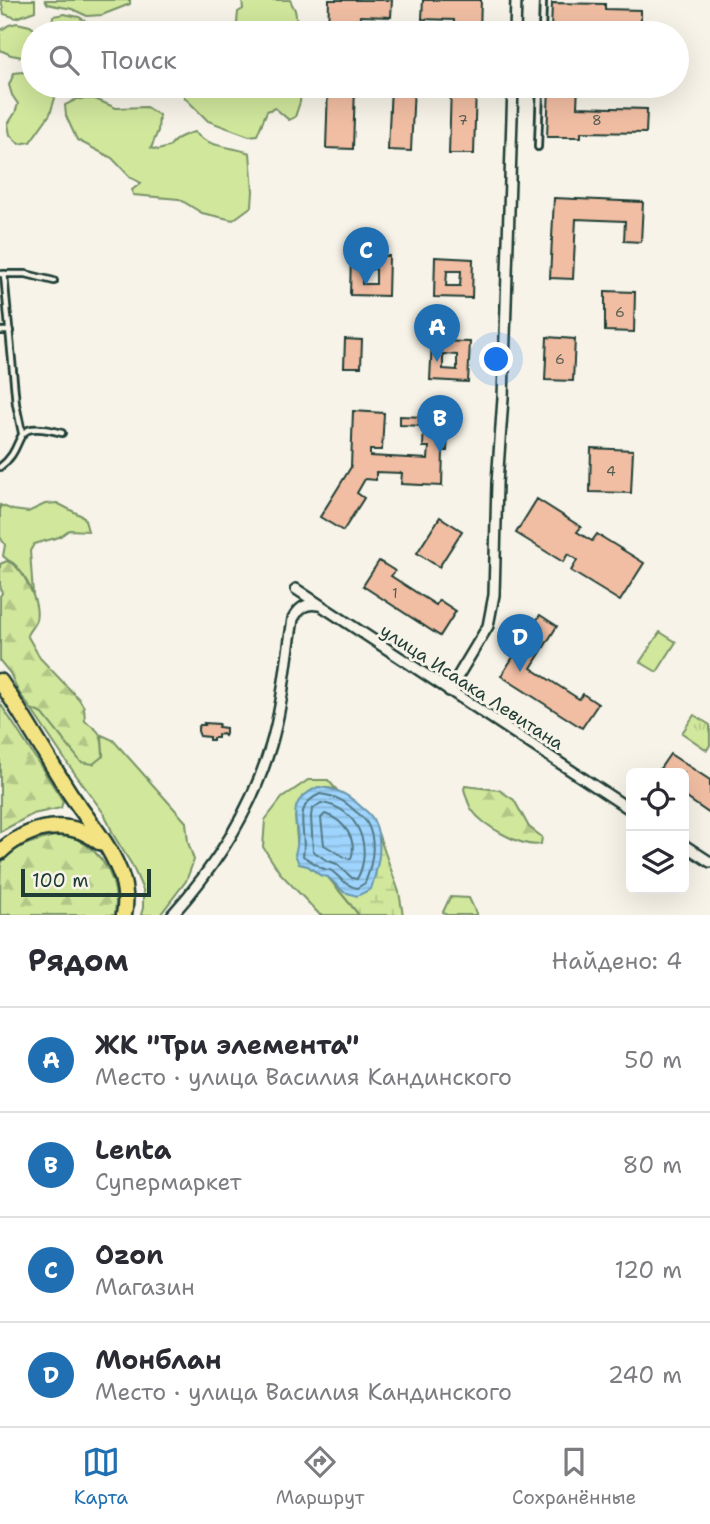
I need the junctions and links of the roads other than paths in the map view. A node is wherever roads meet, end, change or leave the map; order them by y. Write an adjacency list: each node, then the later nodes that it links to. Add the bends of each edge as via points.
1 (516, 0): 3 (street)
2 (543, 0): 4 (lane)
3 (515, 21)
4 (542, 21)
5 (513, 98): 18 (street, via 494,595 488,626)
6 (540, 98): 7 (lane)
7 (538, 147)
8 (2, 274): 9 (lane); 11 (lane)
9 (54, 281)
10 (0, 331): 11 (lane)
11 (10, 331): 12 (lane)
12 (22, 433): 13 (lane, via 31,428); 14 (lane)
13 (62, 433)
14 (0, 467)
15 (296, 589): 16 (street, улица Исаака Левитана)
16 (320, 605): 18 (street, улица Исаака Левитана); 25 (street, via 303,606 293,619 271,746 241,819 195,890)
17 (0, 681): 21 (main road)
18 (449, 691): 19 (street, улица Исаака Левитана)
19 (626, 807)
20 (689, 848): 23 (street)
21 (109, 849): 22 (main road, via 78,829 62,827 37,830); 24 (main road, via 124,887)
22 (0, 852)
23 (710, 862)
24 (124, 915)
25 (172, 915)

